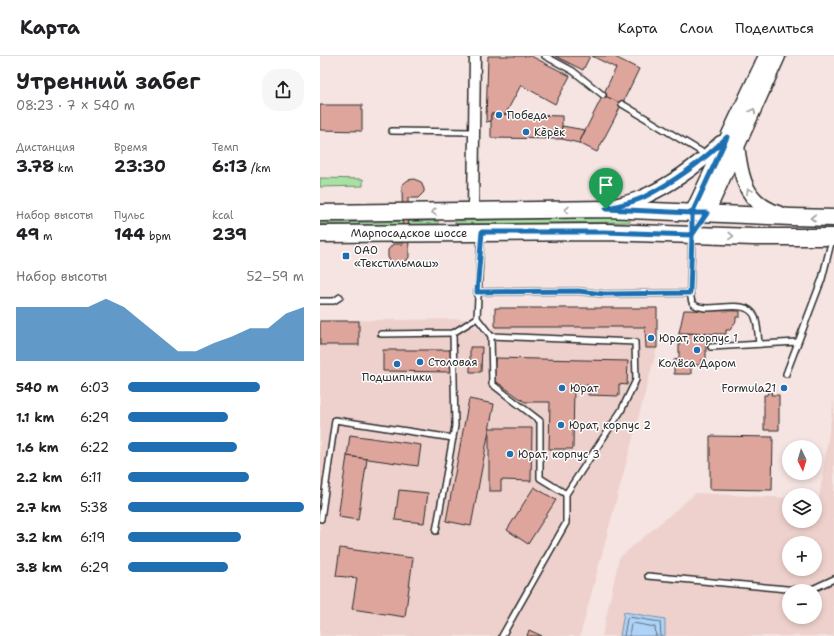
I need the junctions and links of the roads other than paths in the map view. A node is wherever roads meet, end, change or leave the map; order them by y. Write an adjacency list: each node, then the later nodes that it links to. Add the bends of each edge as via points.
1 (475, 56): 8 (street)
2 (546, 56): 5 (lane, via 573,71)
3 (766, 56): 9 (main road)
4 (778, 56): 9 (main road, one-way to 4)
5 (603, 95)
6 (622, 104): 10 (lane)
7 (392, 131): 8 (lane)
8 (474, 132): 12 (street)
9 (732, 142): 10 (main road); 14 (main road); 15 (main road, one-way to 9, via 770,211 756,201 747,189)
10 (708, 156): 11 (main road, via 675,180 641,198)
11 (606, 209): 12 (main road, Марпосадское шоссе, one-way to 12); 14 (main road, Марпосадское шоссе)
12 (473, 211): 13 (main road, Марпосадское шоссе, one-way to 13)
13 (320, 213)
14 (700, 213): 15 (main road, Марпосадское шоссе); 19 (main road)
15 (792, 218): 16 (main road, Марпосадское шоссе, one-way to 15)
16 (834, 218)
17 (482, 232): 18 (main road, Марпосадское шоссе); 19 (main road, Марпосадское шоссе); 21 (lane)
18 (320, 234)
19 (692, 235): 20 (main road, Марпосадское шоссе, one-way to 20); 22 (lane)
20 (833, 237): 29 (lane, via 822,279)
21 (477, 292): 22 (lane); 25 (lane)
22 (690, 293): 30 (lane, via 692,302 703,308 748,309 754,316)
23 (340, 297): 24 (lane, via 334,301)
24 (320, 301)
25 (477, 318): 26 (lane); 28 (lane)
26 (454, 333): 27 (lane); 33 (lane)
27 (381, 334)
28 (491, 336): 34 (lane, via 492,384 540,421 540,478); 34 (lane, via 635,342 636,380 621,411)
29 (797, 342): 30 (lane); 32 (lane)
30 (759, 344): 31 (lane)
31 (711, 347)
32 (786, 374)
33 (453, 438): 35 (lane, via 334,420); 36 (lane)
34 (566, 494): 39 (lane, via 566,523)
35 (321, 519)
36 (436, 531)
37 (648, 576): 38 (lane, via 808,591)
38 (834, 579)
39 (502, 636)

